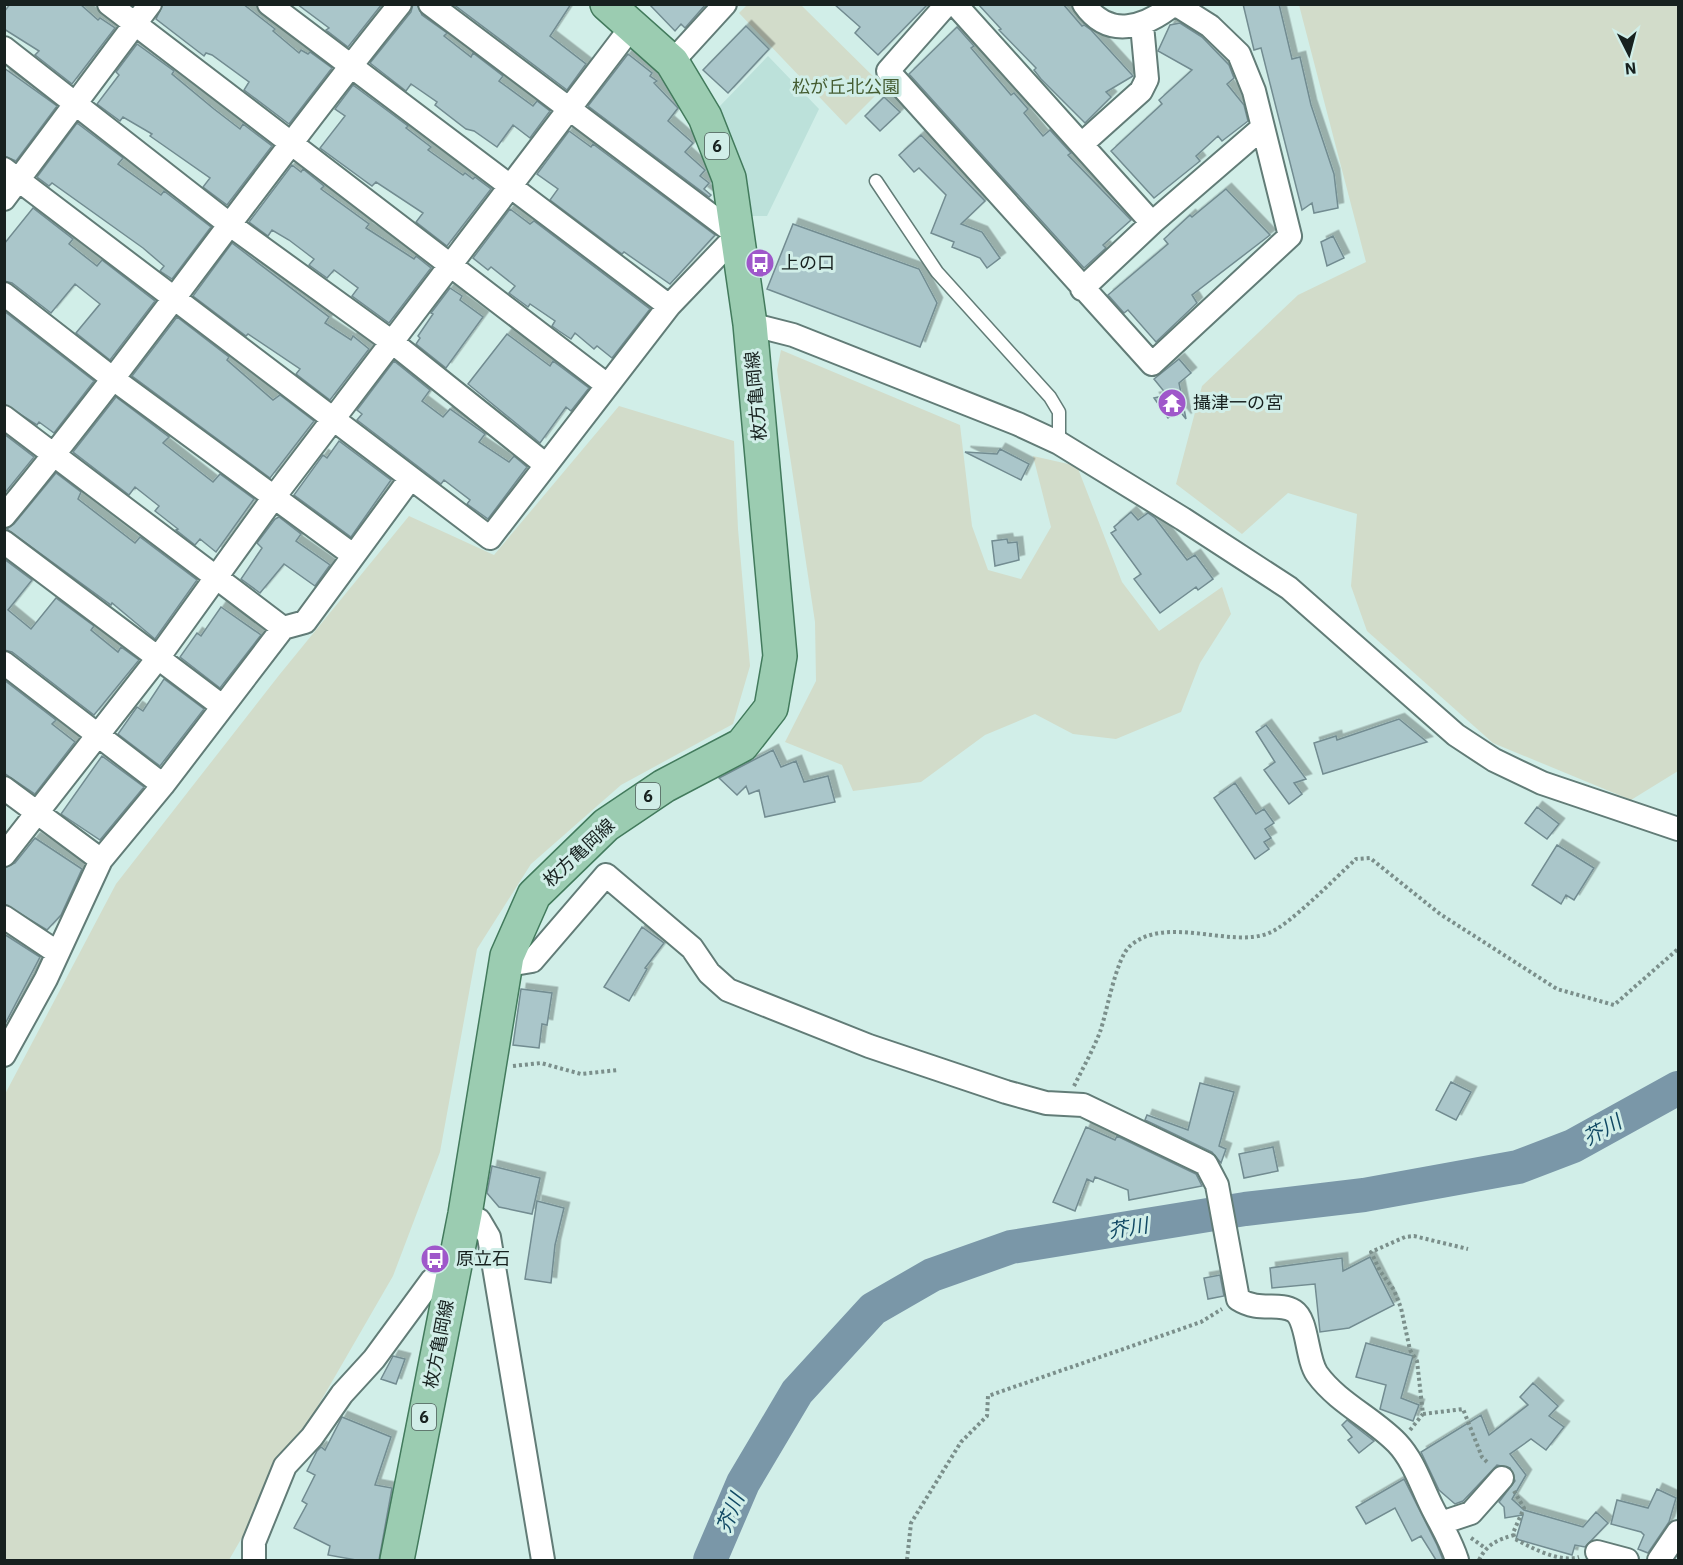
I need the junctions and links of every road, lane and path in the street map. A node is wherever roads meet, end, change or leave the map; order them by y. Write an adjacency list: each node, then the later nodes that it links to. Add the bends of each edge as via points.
1 (109, 4): 12 (street)
2 (150, 4): 12 (street)
3 (269, 4): 17 (street)
4 (400, 4): 17 (street)
5 (430, 4): 19 (street)
6 (607, 4): 13 (main road, 枚方亀岡線 / 6)
7 (725, 4): 16 (street)
8 (947, 4): 31 (street, via 888,71)
9 (955, 4): 22 (street)
10 (1084, 4): 14 (street, via 1090,13 1107,22 1124,28)
11 (1174, 4): 14 (street); 20 (street, via 1210,26 1239,54 1254,91)
12 (135, 24): 18 (street); 21 (street)
13 (633, 25): 16 (main road, 枚方亀岡線 / 6); 19 (street)
14 (1142, 25): 22 (street, via 1147,79 1141,91)
15 (4, 48): 18 (street)
16 (672, 62): 29 (main road, 枚方亀岡線 / 6, via 705,117 729,178)
17 (350, 66): 21 (street); 25 (street)
18 (77, 104): 23 (street); 28 (street)
19 (570, 110): 25 (street); 29 (street)
20 (1262, 128): 27 (street); 31 (street, via 1290,236 1152,364)
21 (291, 142): 28 (street); 30 (street)
22 (1083, 143): 27 (street)
23 (12, 174): 26 (street); 33 (street)
24 (876, 181): 41 (lane, via 937,272 1050,397 1059,412)
25 (512, 185): 30 (street); 34 (street)
26 (4, 199)
27 (1152, 223): 31 (street)
28 (229, 224): 33 (street); 36 (street)
29 (737, 234): 34 (street); 35 (main road, 枚方亀岡線 / 6)
30 (451, 265): 36 (street); 38 (street)
31 (1082, 289)
32 (4, 294): 37 (street)
33 (172, 298): 37 (street); 40 (street)
34 (669, 306): 38 (street)
35 (750, 324): 41 (street, via 793,335); 64 (main road, 枚方亀岡線 / 6, via 780,656 771,708 742,745 664,786 606,825 534,895)
36 (392, 342): 40 (street); 43 (street)
37 (112, 378): 42 (street); 45 (street)
38 (607, 385): 43 (street)
39 (4, 417): 42 (street)
40 (333, 421): 44 (street); 45 (street)
41 (1059, 443): 58 (street, via 1289,588 1456,735 1494,760 1542,783)
42 (54, 456): 46 (street); 49 (street)
43 (546, 465): 44 (street, via 490,538)
44 (410, 479): 48 (street)
45 (274, 497): 48 (street); 49 (street)
46 (4, 516)
47 (4, 542): 51 (street)
48 (352, 555): 50 (street, via 305,622)
49 (218, 578): 50 (street); 51 (street)
50 (283, 628): 53 (street)
51 (158, 658): 53 (street); 54 (street)
52 (4, 663): 54 (street)
53 (222, 706): 55 (street)
54 (97, 733): 55 (street); 57 (street)
55 (163, 785): 60 (street)
56 (4, 788): 57 (street)
57 (38, 813): 59 (street); 60 (street)
58 (1678, 829)
59 (4, 855)
60 (101, 860): 63 (street)
61 (4, 917): 63 (street)
62 (1678, 949): 68 (path, via 1614,1005 1557,989 1440,914 1370,858 1356,858 1270,933 1252,938 1174,932 1130,945 1120,959 1099,1035)
63 (58, 953): 65 (street)
64 (507, 956): 66 (main road, 枚方亀岡線 / 6); 68 (street, via 520,963 532,961 606,875 692,948 709,973 728,990 932,1068 1046,1103)
65 (7, 1043)
66 (489, 1069): 67 (path, via 541,1063 581,1074); 69 (main road, 枚方亀岡線 / 6)
67 (618, 1070)
68 (1065, 1103): 72 (street, via 1083,1105 1206,1164 1216,1185)
69 (465, 1214): 71 (main road, 枚方亀岡線 / 6); 82 (street, via 479,1220 489,1237)
70 (1468, 1249): 73 (path, via 1414,1236 1371,1252 1401,1308 1410,1350 1417,1361)
71 (452, 1274): 80 (street, via 432,1280 374,1359 285,1466 254,1542); 81 (main road, 枚方亀岡線 / 6)
72 (1238, 1299): 74 (street, via 1248,1306 1277,1306 1294,1311 1302,1319 1307,1351 1316,1373 1332,1391); 83 (path, via 1201,1322 988,1396 987,1416 962,1442 911,1523)
73 (1423, 1414): 74 (path); 75 (path, via 1463,1408 1482,1457)
74 (1399, 1445): 76 (street)
75 (1502, 1478): 76 (street, via 1470,1514); 78 (path, via 1524,1508)
76 (1441, 1523): 84 (street)
77 (1678, 1533): 87 (street)
78 (1514, 1535): 79 (path, via 1534,1549 1572,1560); 85 (path, via 1485,1548)
79 (1598, 1552): 86 (street)
80 (254, 1560)
81 (396, 1560)
82 (543, 1560)
83 (907, 1560)
84 (1456, 1560)
85 (1479, 1560)
86 (1627, 1560)
87 (1659, 1560)

